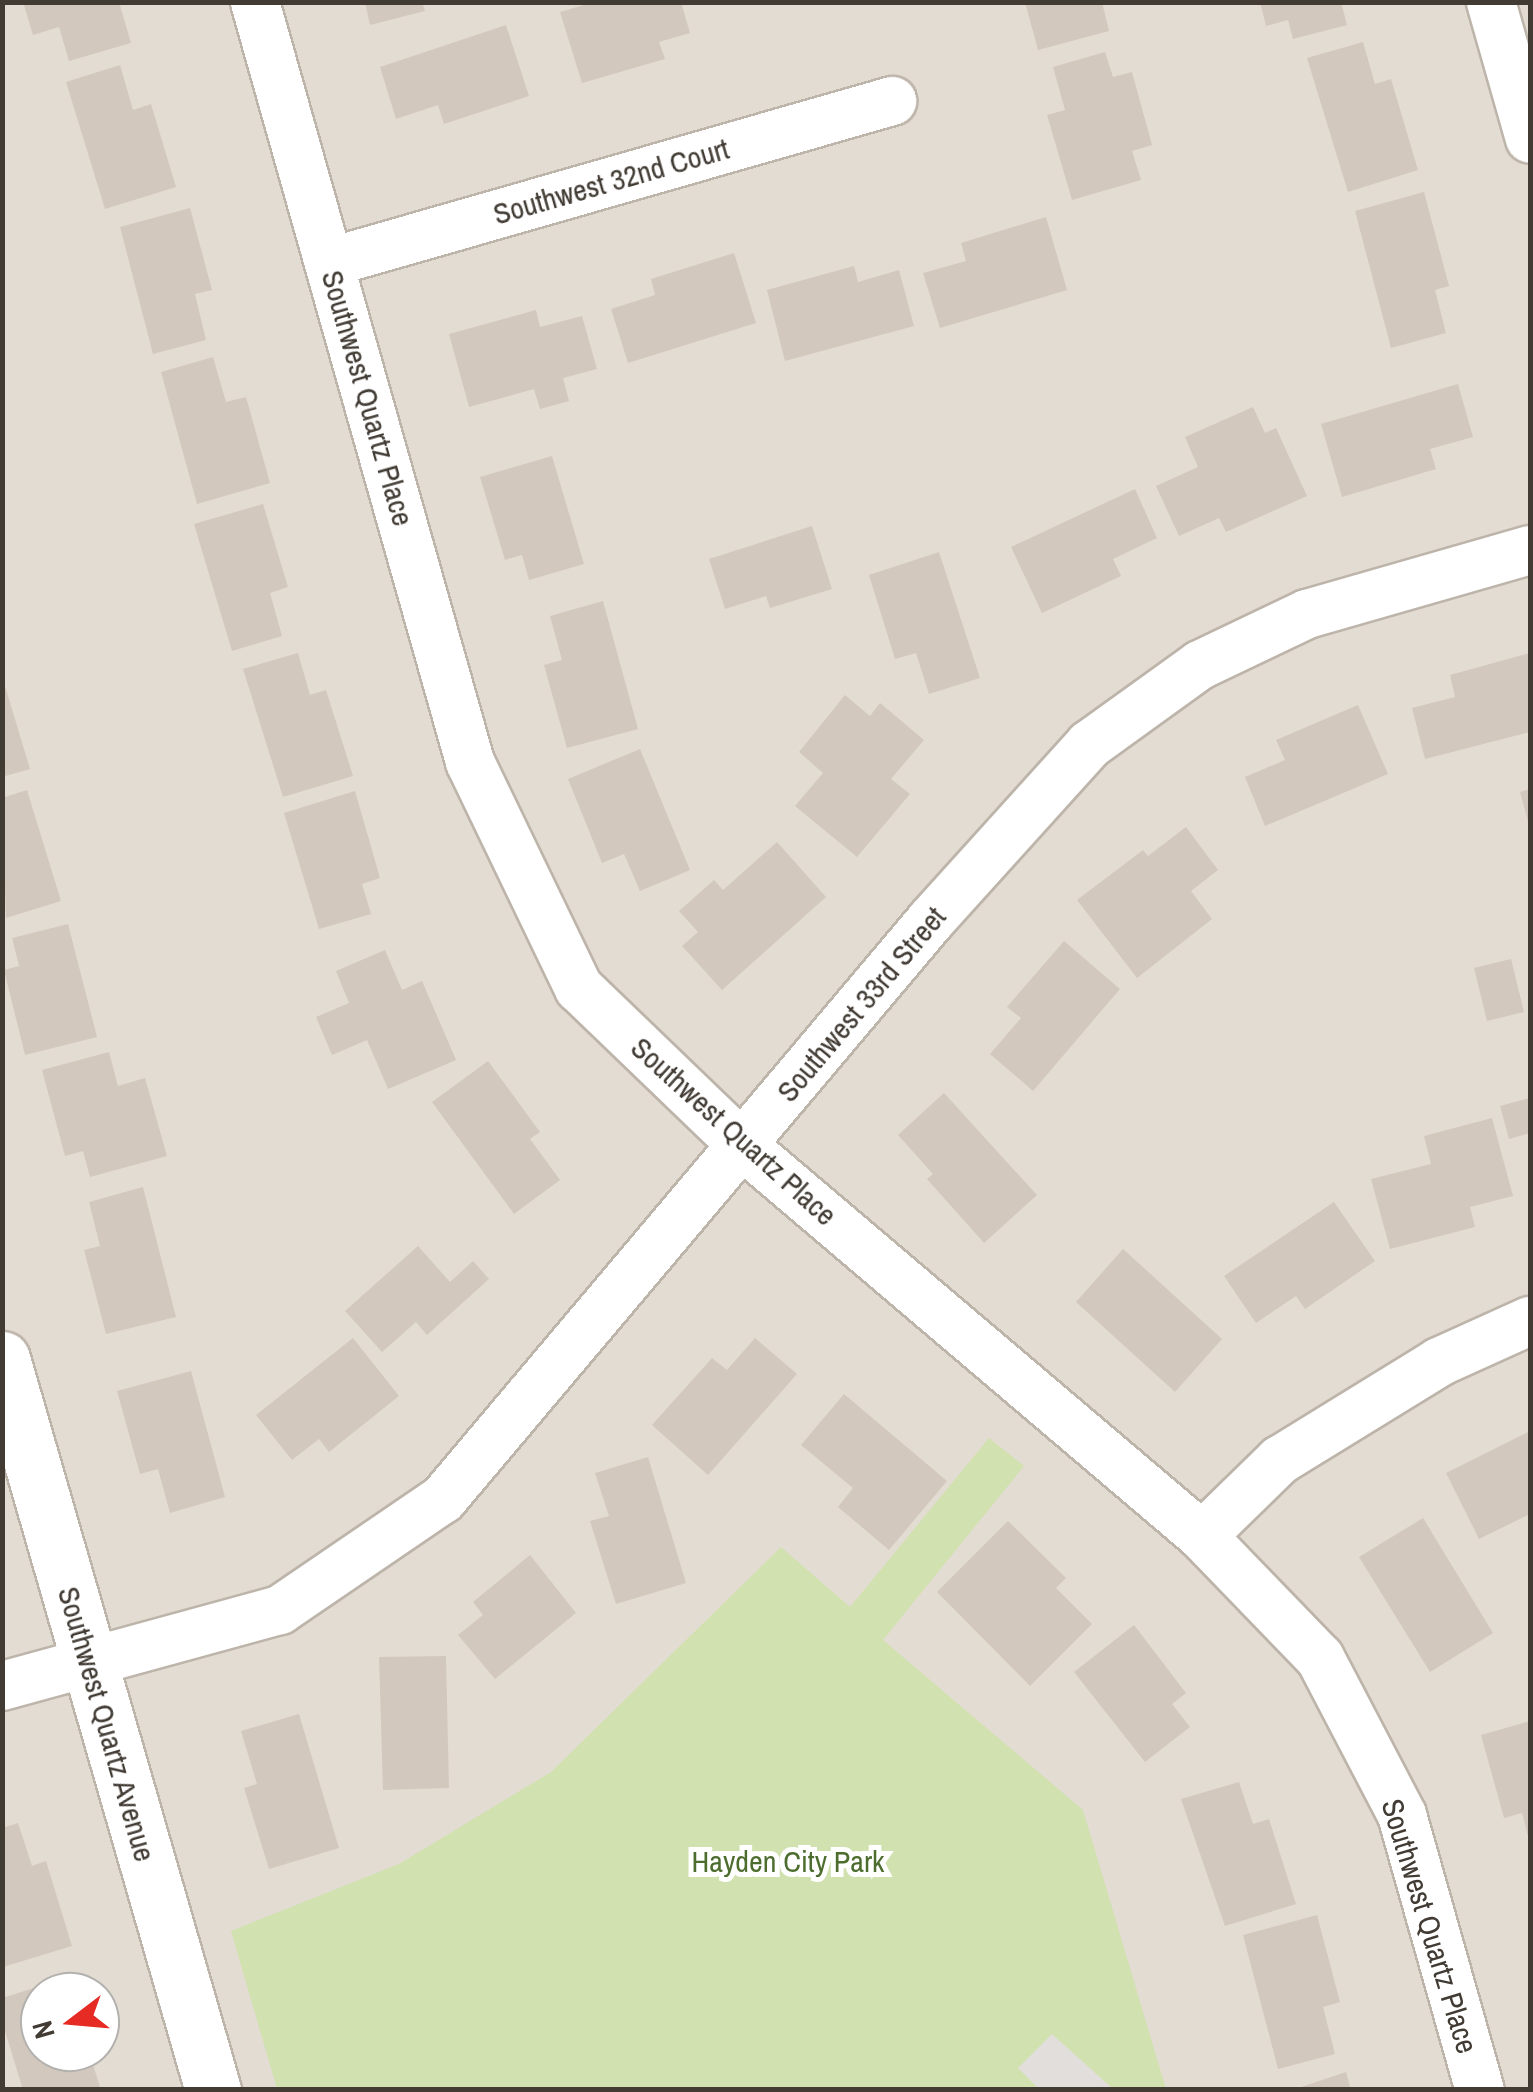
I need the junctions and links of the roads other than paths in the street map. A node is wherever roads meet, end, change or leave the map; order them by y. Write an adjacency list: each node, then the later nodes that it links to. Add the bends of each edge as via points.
1 (256, 2): 5 (street, Southwest Quartz Place)
2 (1491, 2): 4 (street)
3 (892, 101): 5 (street, Southwest 32nd Court)
4 (1530, 139)
5 (330, 262): 7 (street, Southwest Quartz Place, via 470,762 579,988)
6 (1530, 550): 7 (street, Southwest 33rd Street, via 1307,614 1200,665 1089,745)
7 (742, 1145): 10 (street, Southwest Quartz Place); 11 (street, Southwest 33rd Street, via 443,1498 280,1610)
8 (1530, 1321): 10 (street, via 1439,1362 1280,1460)
9 (2, 1359): 11 (street, Southwest Quartz Avenue)
10 (1202, 1536): 14 (street, Southwest Quartz Place, via 1320,1658 1402,1815)
11 (89, 1660): 12 (street, Southwest 33rd Street); 13 (street, Southwest Quartz Avenue)
12 (2, 1686)
13 (213, 2090)
14 (1480, 2090)

